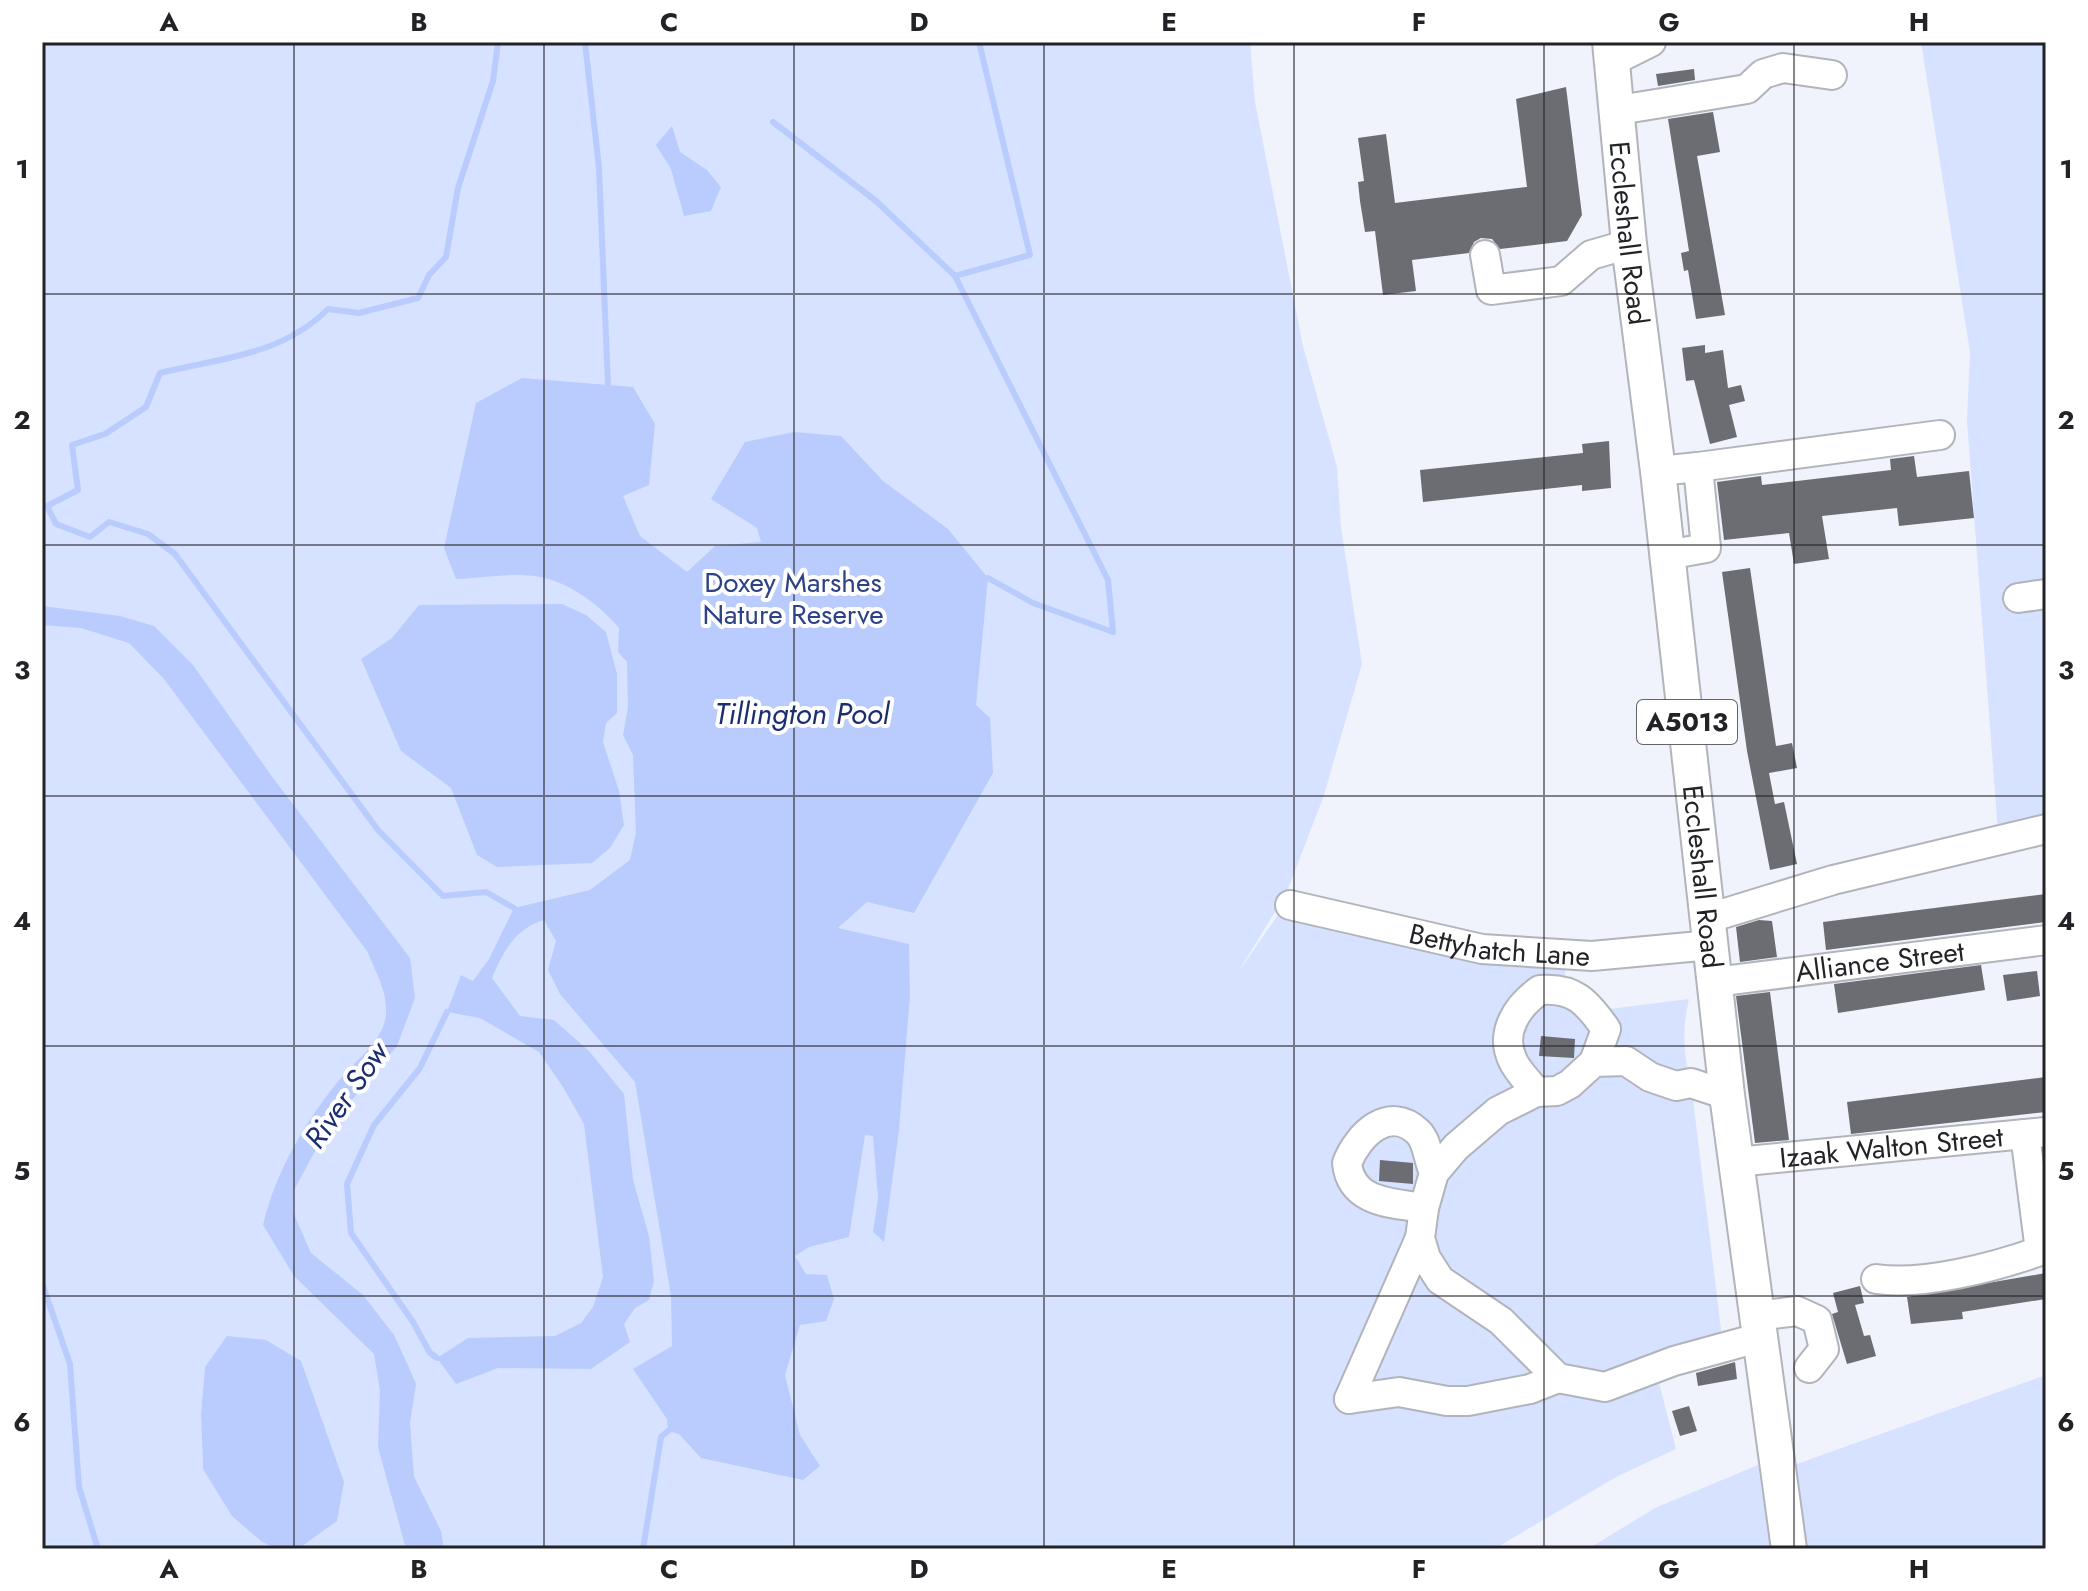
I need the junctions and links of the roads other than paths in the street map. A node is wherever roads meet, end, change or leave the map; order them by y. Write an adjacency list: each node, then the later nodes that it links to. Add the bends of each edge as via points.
1 (1651, 42): 2 (street, Eccleshall Road)
2 (1611, 51): 4 (main road, Eccleshall Road / A5013)
3 (1832, 75): 4 (street, via 1783,68 1763,74 1747,89)
4 (1619, 110): 5 (main road, Eccleshall Road / A5013)
5 (1629, 244): 6 (street, via 1591,255 1561,281 1491,290); 9 (main road, Eccleshall Road / A5013)
6 (1485, 255)
7 (1940, 435): 8 (street)
8 (1698, 467): 9 (street); 10 (street, via 1706,548)
9 (1658, 471): 10 (main road, Eccleshall Road / A5013)
10 (1667, 555): 15 (main road, Eccleshall Road / A5013)
11 (2046, 594): 12 (street)
12 (2018, 598)
13 (2046, 829): 15 (street, Bettyhatch Lane, via 1888,865)
14 (1290, 905): 15 (street, Bettyhatch Lane, via 1482,949 1592,956)
15 (1710, 932): 17 (main road, Eccleshall Road / A5013)
16 (2046, 940): 17 (street, Alliance Street)
17 (1715, 982): 20 (main road, Eccleshall Road / A5013)
18 (1594, 1062): 19 (street, via 1557,1091); 19 (street, via 1606,1029 1597,1016 1574,993 1540,990 1516,1013 1507,1038 1513,1063); 20 (street, via 1626,1061 1676,1086 1691,1083)
19 (1536, 1092): 23 (street, via 1484,1120)
20 (1727, 1095): 22 (main road, Eccleshall Road / A5013)
21 (2036, 1133): 22 (street, Izaak Walton Street); 26 (street, via 2040,1251 2006,1263 1896,1282)
22 (1736, 1162): 27 (main road, Eccleshall Road / A5013)
23 (1434, 1173): 24 (street); 24 (street, via 1418,1132 1398,1122 1364,1133 1347,1163 1354,1184 1372,1199)
24 (1424, 1208): 25 (street)
25 (1420, 1238): 29 (street, via 1440,1280 1501,1321); 29 (street, via 1349,1399 1399,1392 1468,1401)
26 (1876, 1279)
27 (1757, 1327): 28 (street, via 1797,1311 1817,1320 1824,1349); 29 (street, via 1605,1387); 30 (main road, Eccleshall Road / A5013)
28 (1809, 1368)
29 (1558, 1378)
30 (1789, 1549)

